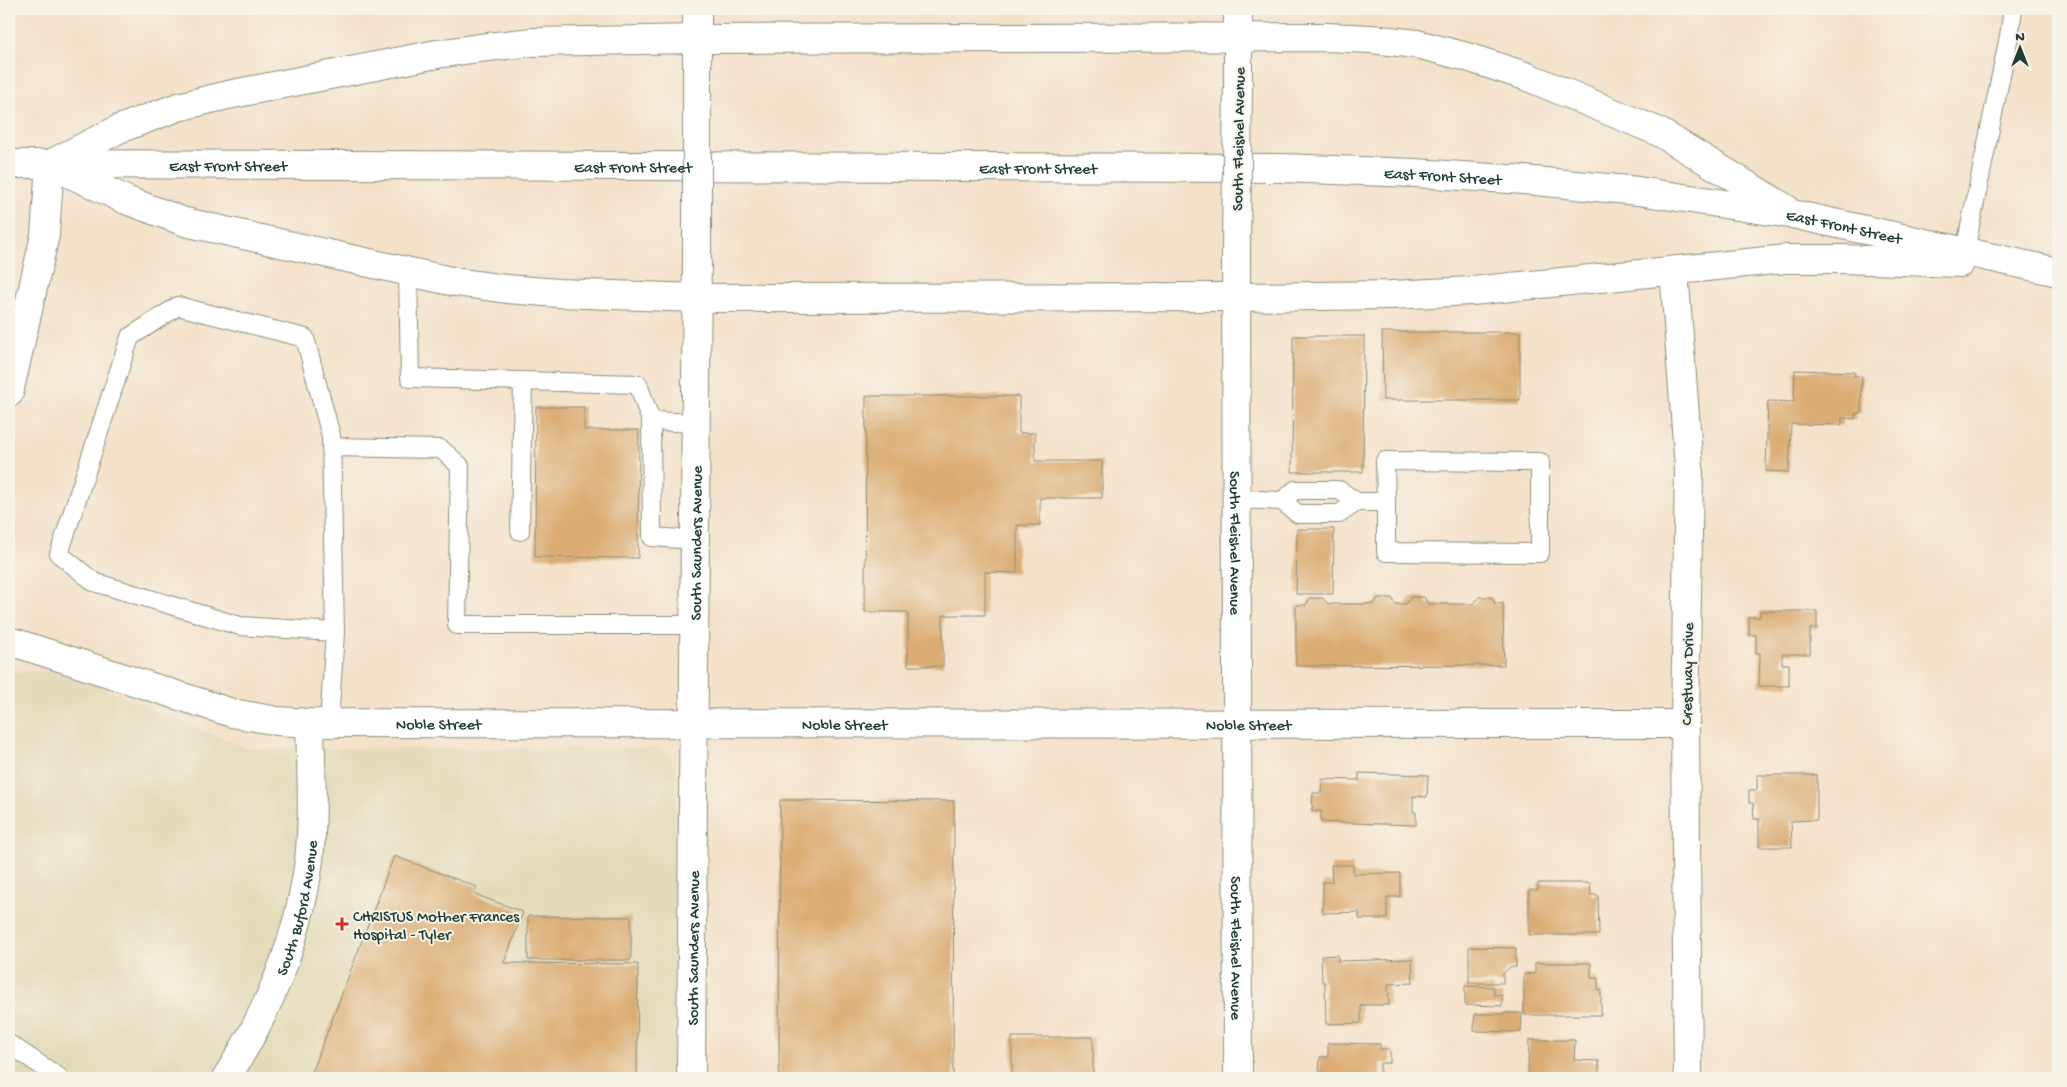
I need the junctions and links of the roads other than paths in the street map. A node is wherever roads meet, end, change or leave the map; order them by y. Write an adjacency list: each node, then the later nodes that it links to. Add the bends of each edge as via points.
1 (697, 9): 5 (main road, South Saunders Avenue)
2 (1238, 9): 4 (main road, South Fleishel Avenue)
3 (2013, 9): 9 (lane)
4 (1238, 38): 5 (main road); 8 (main road, via 1372,39 1417,44 1468,57 1528,77 1659,132); 13 (main road, South Fleishel Avenue, bridge)
5 (697, 39): 7 (main road, via 532,42 479,48 247,91 178,107 119,130); 14 (main road, South Saunders Avenue, bridge)
6 (9, 164): 7 (main road, East Front Street)
7 (50, 164): 8 (main road, East Front Street, via 1281,168 1524,180 1638,191); 12 (main road, via 126,200 185,222); 16 (main road, via 45,235)
8 (1797, 214): 9 (main road, East Front Street)
9 (1965, 250): 10 (main road, East Front Street)
10 (2046, 269): 11 (main road, via 1804,259)
11 (1674, 271): 13 (main road, via 1472,291); 31 (main road, Crestway Drive, via 1689,468)
12 (408, 272): 14 (main road, via 507,289); 15 (lane, via 410,378)
13 (1236, 297): 14 (main road); 20 (main road, South Fleishel Avenue)
14 (697, 298): 18 (main road, South Saunders Avenue)
15 (523, 381): 17 (lane, via 638,384); 24 (lane)
16 (9, 393)
17 (651, 421): 18 (lane); 25 (lane, via 652,538)
18 (696, 423): 25 (main road, South Saunders Avenue)
19 (331, 447): 26 (lane, via 440,449 460,466 457,625); 27 (lane); 27 (lane, via 306,338 178,306 130,337 59,554 94,582 240,626)
20 (1237, 500): 21 (lane); 30 (main road, South Fleishel Avenue)
21 (1282, 501): 22 (lane, via 1295,490 1339,490); 22 (lane, via 1298,514 1339,514)
22 (1357, 502): 23 (lane)
23 (1386, 502): 23 (lane, via 1385,461 1540,462 1540,553 1386,552)
24 (520, 531)
25 (695, 540): 26 (main road, South Saunders Avenue)
26 (694, 625): 32 (main road, South Saunders Avenue)
27 (335, 632): 29 (lane)
28 (11, 640): 29 (main road, Noble Street, via 232,713 256,719)
29 (320, 723): 32 (main road, Noble Street); 35 (main road, South Buford Avenue, via 309,859 293,935 263,1016)
30 (1237, 724): 31 (main road, Noble Street); 32 (main road, Noble Street); 37 (main road, South Fleishel Avenue)
31 (1685, 724): 38 (main road, Crestway Drive)
32 (694, 725): 36 (main road, South Saunders Avenue)
33 (9, 1044): 34 (lane)
34 (60, 1078)
35 (226, 1078)
36 (691, 1078)
37 (1238, 1078)
38 (1688, 1078)

